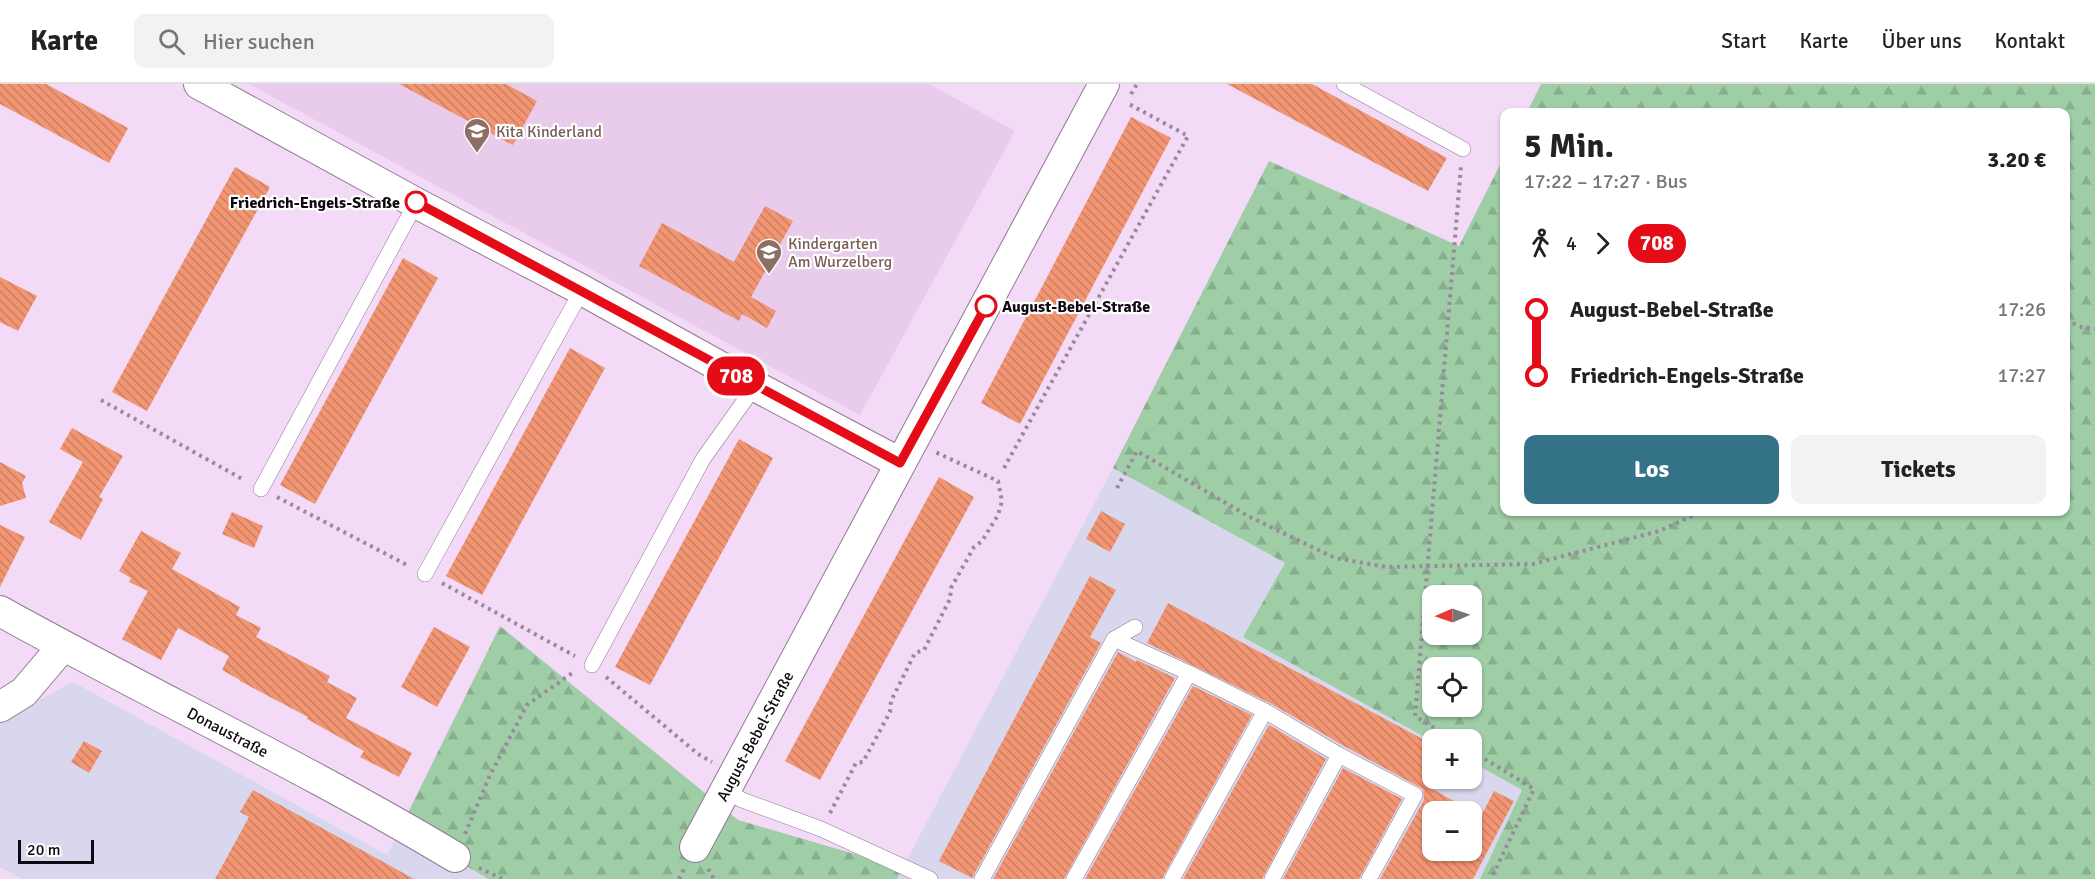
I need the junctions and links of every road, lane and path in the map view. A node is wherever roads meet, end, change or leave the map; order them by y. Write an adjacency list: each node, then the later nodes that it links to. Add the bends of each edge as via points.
1 (199, 84): 6 (street)
2 (1104, 84): 12 (street, August-Bebel-Straße)
3 (1344, 84): 5 (lane)
4 (1126, 103): 13 (path, via 1188,136)
5 (1462, 149): 17 (path)
6 (416, 202): 7 (street); 15 (lane)
7 (582, 290): 10 (street); 18 (lane)
8 (2070, 322): 9 (path)
9 (2095, 329)
10 (755, 386): 12 (street); 23 (lane, via 703,459)
11 (935, 451): 31 (path, via 998,481 1002,501 993,524 974,547 951,588 950,599 924,650 915,653 863,762 856,763)
12 (900, 463): 30 (street, August-Bebel-Straße)
13 (1004, 468)
14 (1117, 488): 17 (path, via 1137,451 1248,516 1335,558 1386,567)
15 (261, 489)
16 (1692, 516): 17 (path, via 1659,531 1533,564)
17 (1428, 566): 27 (path, via 1415,716)
18 (425, 574)
19 (0, 611): 22 (street, Donaustraße)
20 (1135, 627): 21 (lane)
21 (1114, 639): 24 (lane); 36 (lane)
22 (63, 646): 25 (street, via 24,692); 33 (street, Donaustraße, via 261,748)
23 (592, 665): 33 (path, via 581,667 527,705 490,775)
24 (1188, 673): 26 (lane); 37 (lane)
25 (0, 707)
26 (1265, 711): 28 (lane); 38 (lane)
27 (1436, 729)
28 (1339, 754): 39 (lane); 40 (lane, via 1415,795)
29 (1482, 757): 41 (path, via 1534,789)
30 (725, 790): 31 (lane); 32 (street, August-Bebel-Straße)
31 (821, 829): 35 (lane)
32 (695, 847)
33 (454, 857): 34 (path)
34 (503, 879)
35 (930, 879)
36 (982, 879)
37 (1074, 879)
38 (1172, 879)
39 (1272, 879)
40 (1369, 879)
41 (1491, 879)

